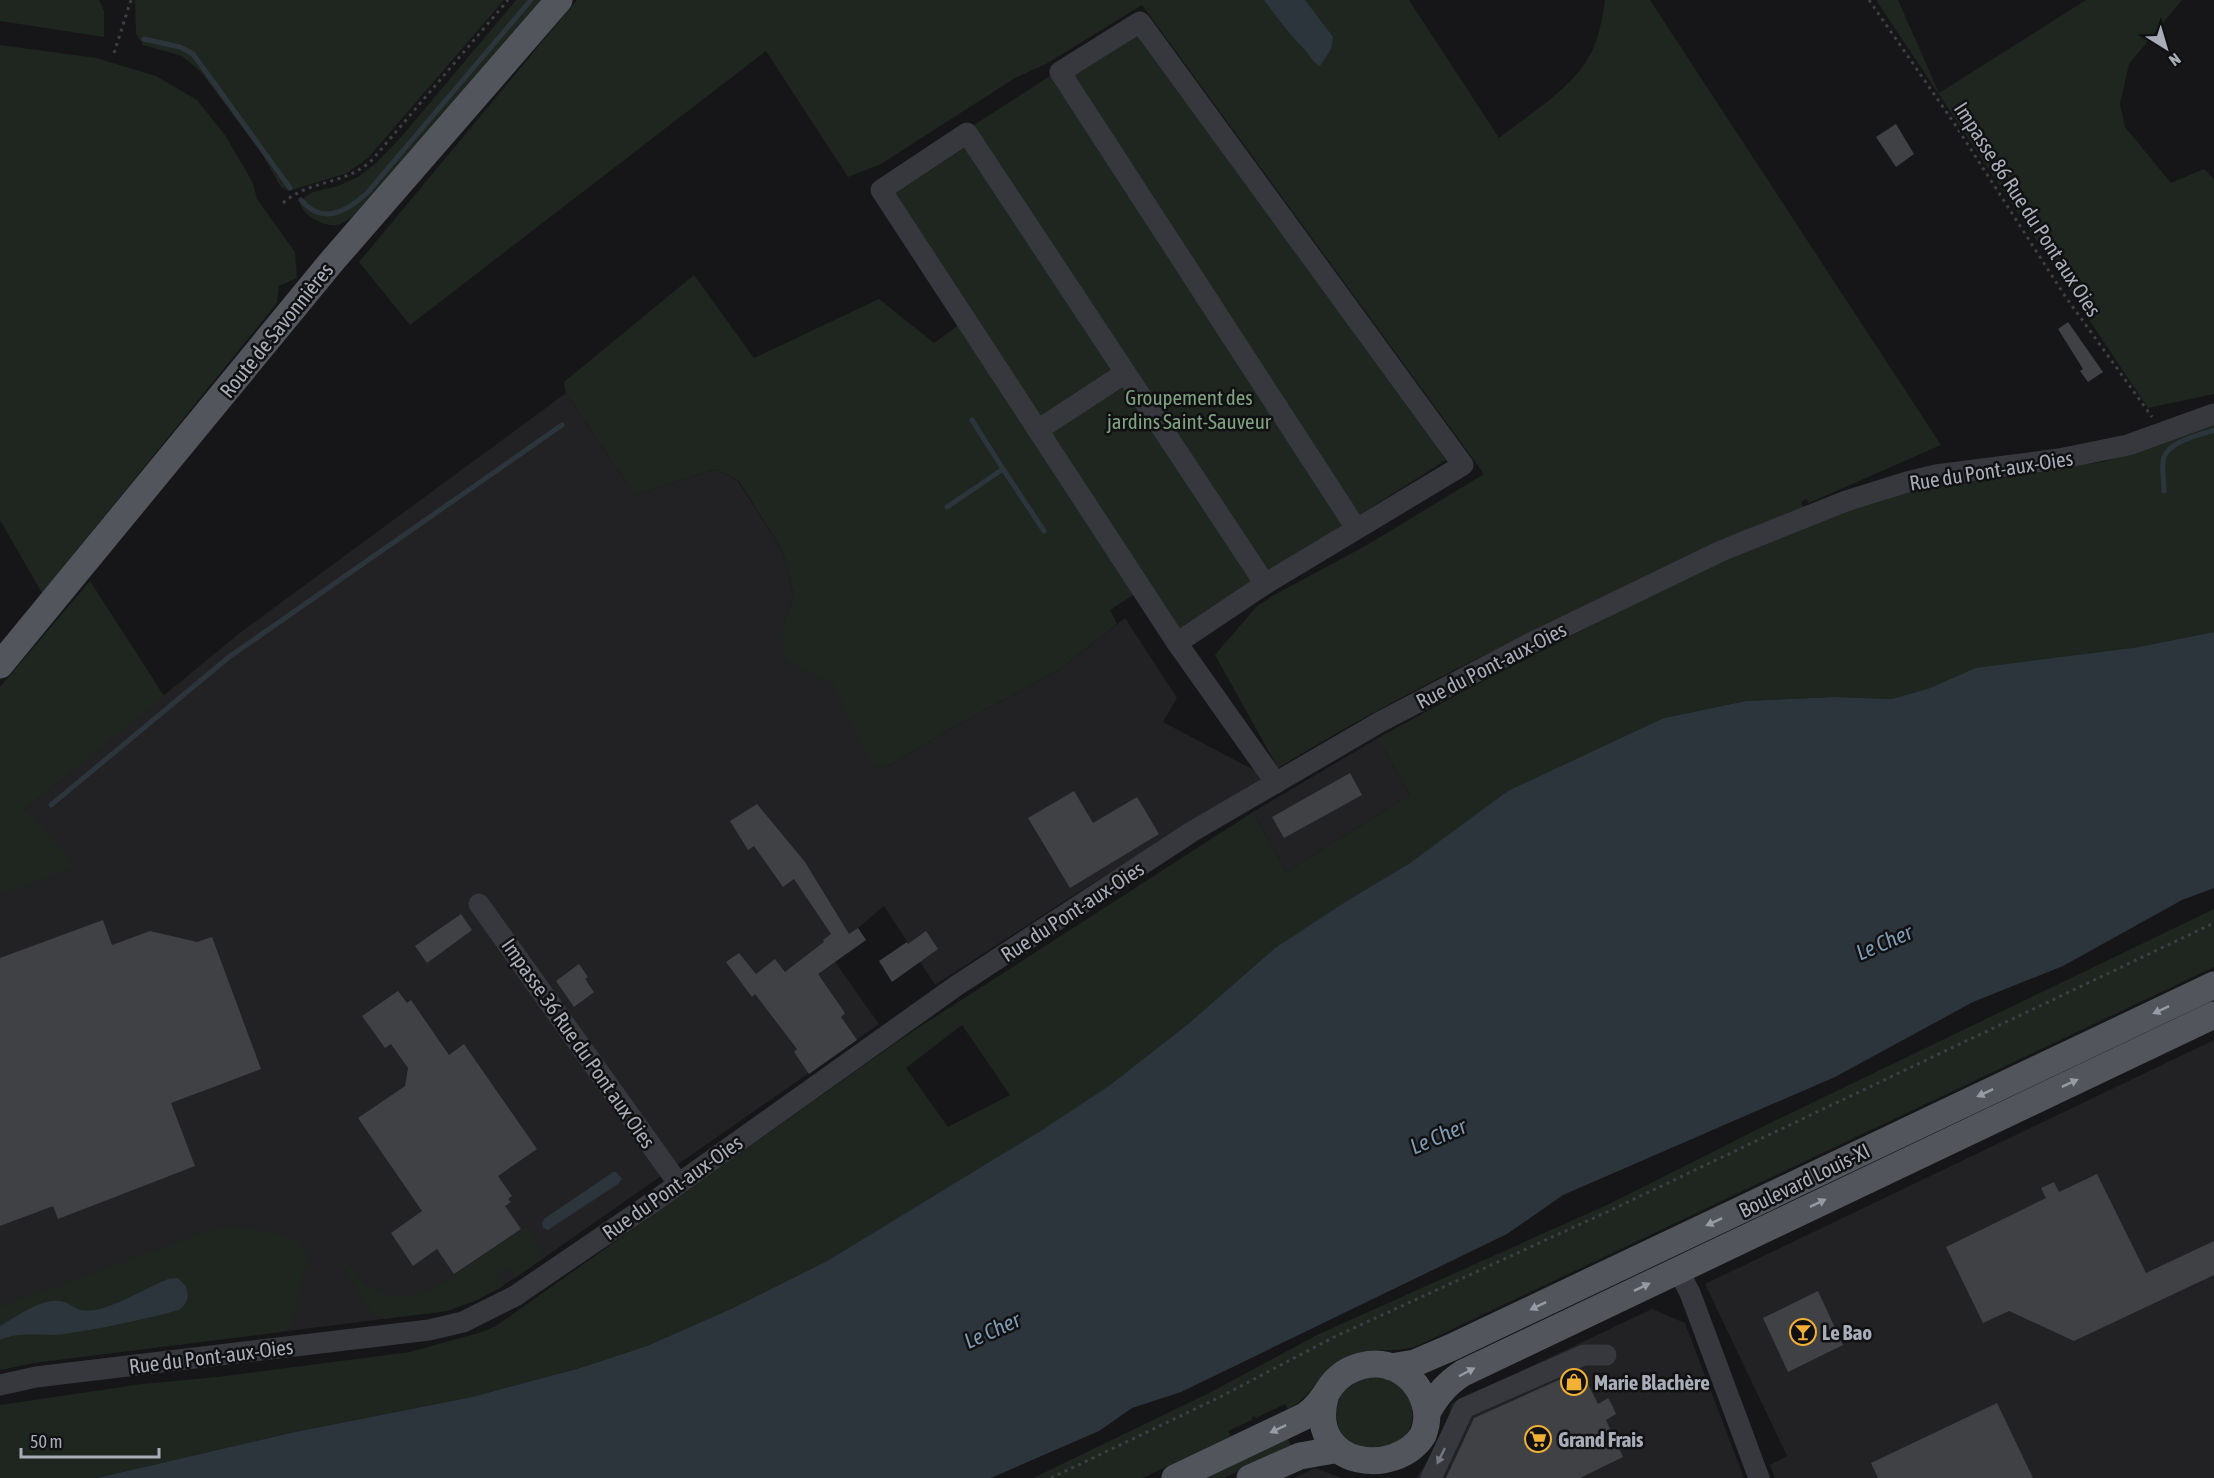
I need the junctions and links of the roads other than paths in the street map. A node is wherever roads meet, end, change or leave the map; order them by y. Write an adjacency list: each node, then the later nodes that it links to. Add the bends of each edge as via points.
1 (559, 0): 8 (main road, Route de Savonnières, via 333,260)
2 (1125, 373): 4 (street); 4 (street, via 967,133 881,190); 6 (street)
3 (2214, 414): 9 (street, Rue du Pont-aux-Oies, via 2127,445 1907,482 1816,512 1721,551 1529,644 1380,722)
4 (1038, 430): 7 (street)
5 (1356, 528): 5 (street, via 1463,465 1140,22 1060,72); 6 (street)
6 (1265, 584): 7 (street)
7 (1177, 643): 9 (street)
8 (0, 665)
9 (1276, 783): 13 (street, Rue du Pont-aux-Oies, via 1193,831 956,986)
10 (479, 903): 13 (street, Impasse 36 Rue du Pont aux Oies)
11 (2214, 985): 16 (main road, Boulevard Louis-XI, one-way to 16, via 1442,1352)
12 (2214, 1015): 14 (main road, Boulevard Louis-XI, one-way to 12)
13 (678, 1184): 17 (street, Rue du Pont-aux-Oies, via 515,1296 463,1322 429,1330 36,1377)
14 (1678, 1270): 19 (main road, Boulevard Louis-XI, one-way to 14, via 1436,1396 1462,1373); 25 (street)
15 (1606, 1355): 24 (street, one-way to 24, via 1584,1355 1464,1408)
16 (1391, 1367): 18 (main road, via 1378,1364 1353,1369 1336,1381); 19 (main road, via 1416,1384)
17 (0, 1385)
18 (1325, 1397): 20 (main road, via 1322,1425 1326,1438); 22 (main road, one-way to 22, via 1305,1416)
19 (1427, 1413): 21 (main road, via 1425,1429)
20 (1354, 1464): 21 (main road, via 1368,1468 1397,1464); 23 (main road, via 1300,1456)
21 (1404, 1467)
22 (1175, 1478)
23 (1250, 1478)
24 (1431, 1478)
25 (1759, 1478)

